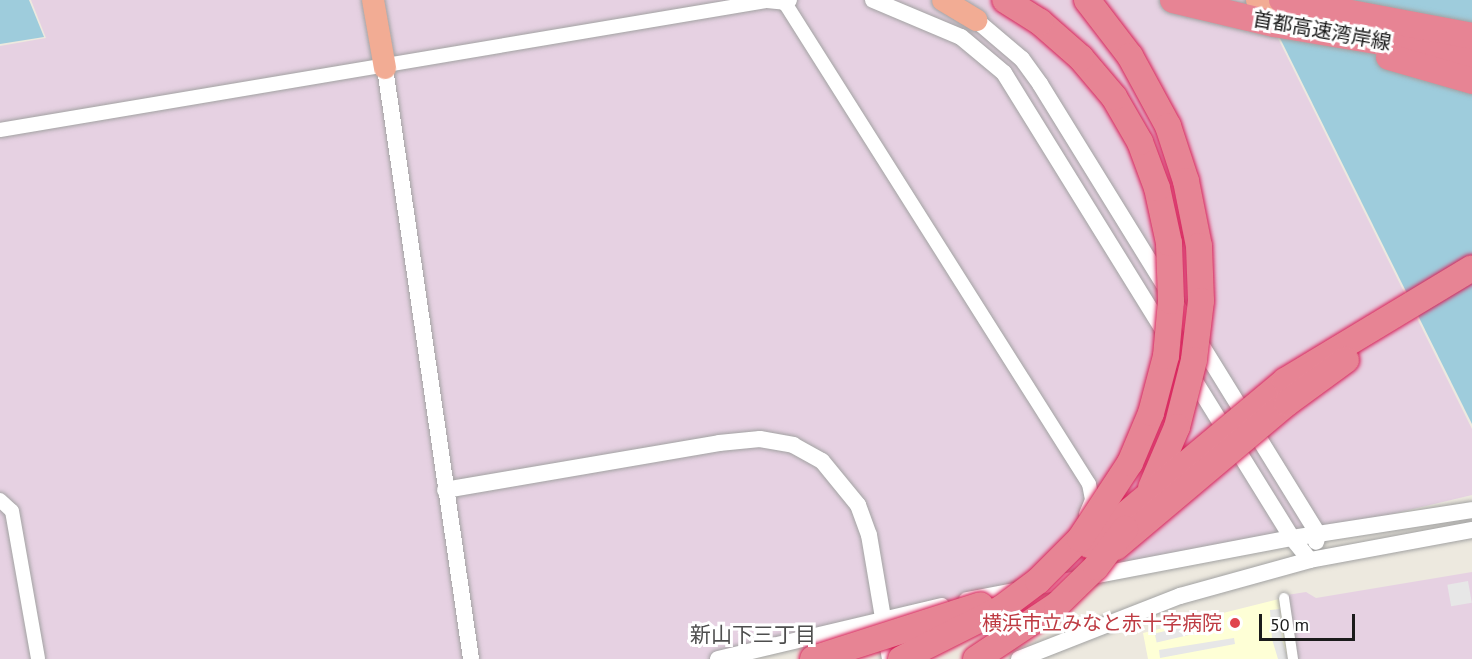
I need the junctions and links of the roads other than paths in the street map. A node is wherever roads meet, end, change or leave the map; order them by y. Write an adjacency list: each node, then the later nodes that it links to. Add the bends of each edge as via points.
1 (372, 0): 15 (highway)
2 (873, 0): 25 (street, via 961,37 1004,73)
3 (943, 0): 11 (highway)
4 (1005, 0): 35 (highway, bridge, via 1040,22 1082,58 1114,98 1140,142 1157,188 1169,243 1171,301 1166,356 1142,438 1115,490 1080,539 1038,581 1002,608)
5 (1087, 0): 37 (highway, bridge, via 1116,34 1143,76 1178,150 1194,214 1200,263 1194,360 1167,456 1118,539 1057,605 1013,638)
6 (1173, 0): 12 (highway, 首都高速湾岸線)
7 (1257, 0): 13 (highway)
8 (1282, 0): 13 (highway, 首都高速湾岸線)
9 (1305, 0): 13 (highway)
10 (787, 2): 15 (street, via 767,1); 27 (street, via 1089,484 1090,506 1069,551)
11 (976, 20): 24 (street, via 1007,45 1040,84)
12 (1274, 24): 14 (highway, 首都高速湾岸線); 16 (highway)
13 (1472, 35)
14 (1472, 57)
15 (385, 68): 17 (street); 20 (street)
16 (1472, 81)
17 (0, 130)
18 (1472, 268): 33 (highway, bridge, via 1285,381 1087,547 1040,577 974,608)
19 (1472, 284): 36 (highway, bridge, via 1336,366 1101,559 1048,596)
20 (445, 490): 29 (street, via 719,443 760,439 793,446 822,461 858,505 869,535); 31 (street)
21 (0, 500): 30 (street, via 12,511)
22 (1472, 510): 24 (street)
23 (1472, 530): 26 (street)
24 (1318, 534): 25 (street); 26 (street)
25 (1292, 538): 26 (street); 27 (street)
26 (1310, 560): 38 (street, via 1180,597)
27 (1070, 578): 29 (street)
28 (1284, 598): 39 (street)
29 (883, 620): 32 (street); 34 (street)
30 (38, 659)
31 (471, 659)
32 (718, 659)
33 (813, 659)
34 (890, 659)
35 (901, 659)
36 (934, 659)
37 (976, 659)
38 (1019, 659)
39 (1293, 659)

